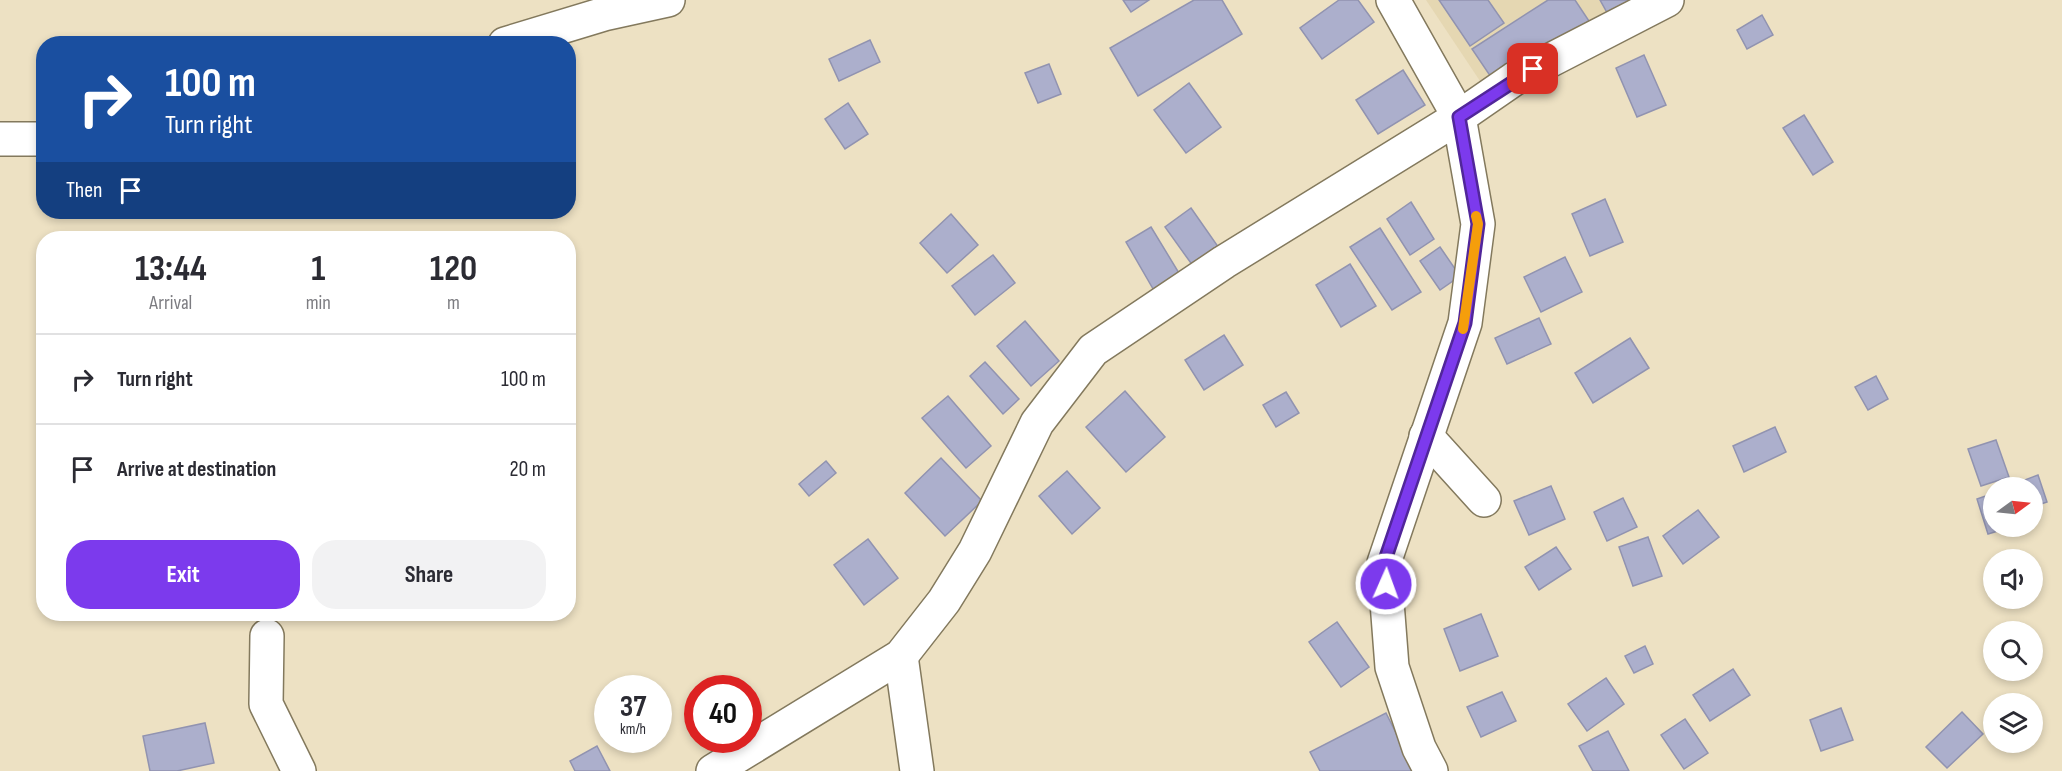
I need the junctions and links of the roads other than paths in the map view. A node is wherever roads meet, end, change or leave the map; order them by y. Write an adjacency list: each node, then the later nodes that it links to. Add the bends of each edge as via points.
1 (668, 0): 4 (street)
2 (1393, 0): 5 (street)
3 (1667, 0): 5 (street, via 1514,79)
4 (531, 36)
5 (1459, 117): 8 (street, via 1478,224 1465,323); 11 (street, via 1224,262 1093,350 1037,423 975,551 944,602)
6 (0, 139): 7 (street)
7 (36, 139)
8 (1426, 436): 9 (street); 15 (street, via 1384,563 1392,667 1419,748)
9 (1484, 500)
10 (267, 636): 12 (street, via 266,704)
11 (901, 656): 13 (street); 14 (street)
12 (299, 771)
13 (713, 771)
14 (917, 771)
15 (1431, 771)

